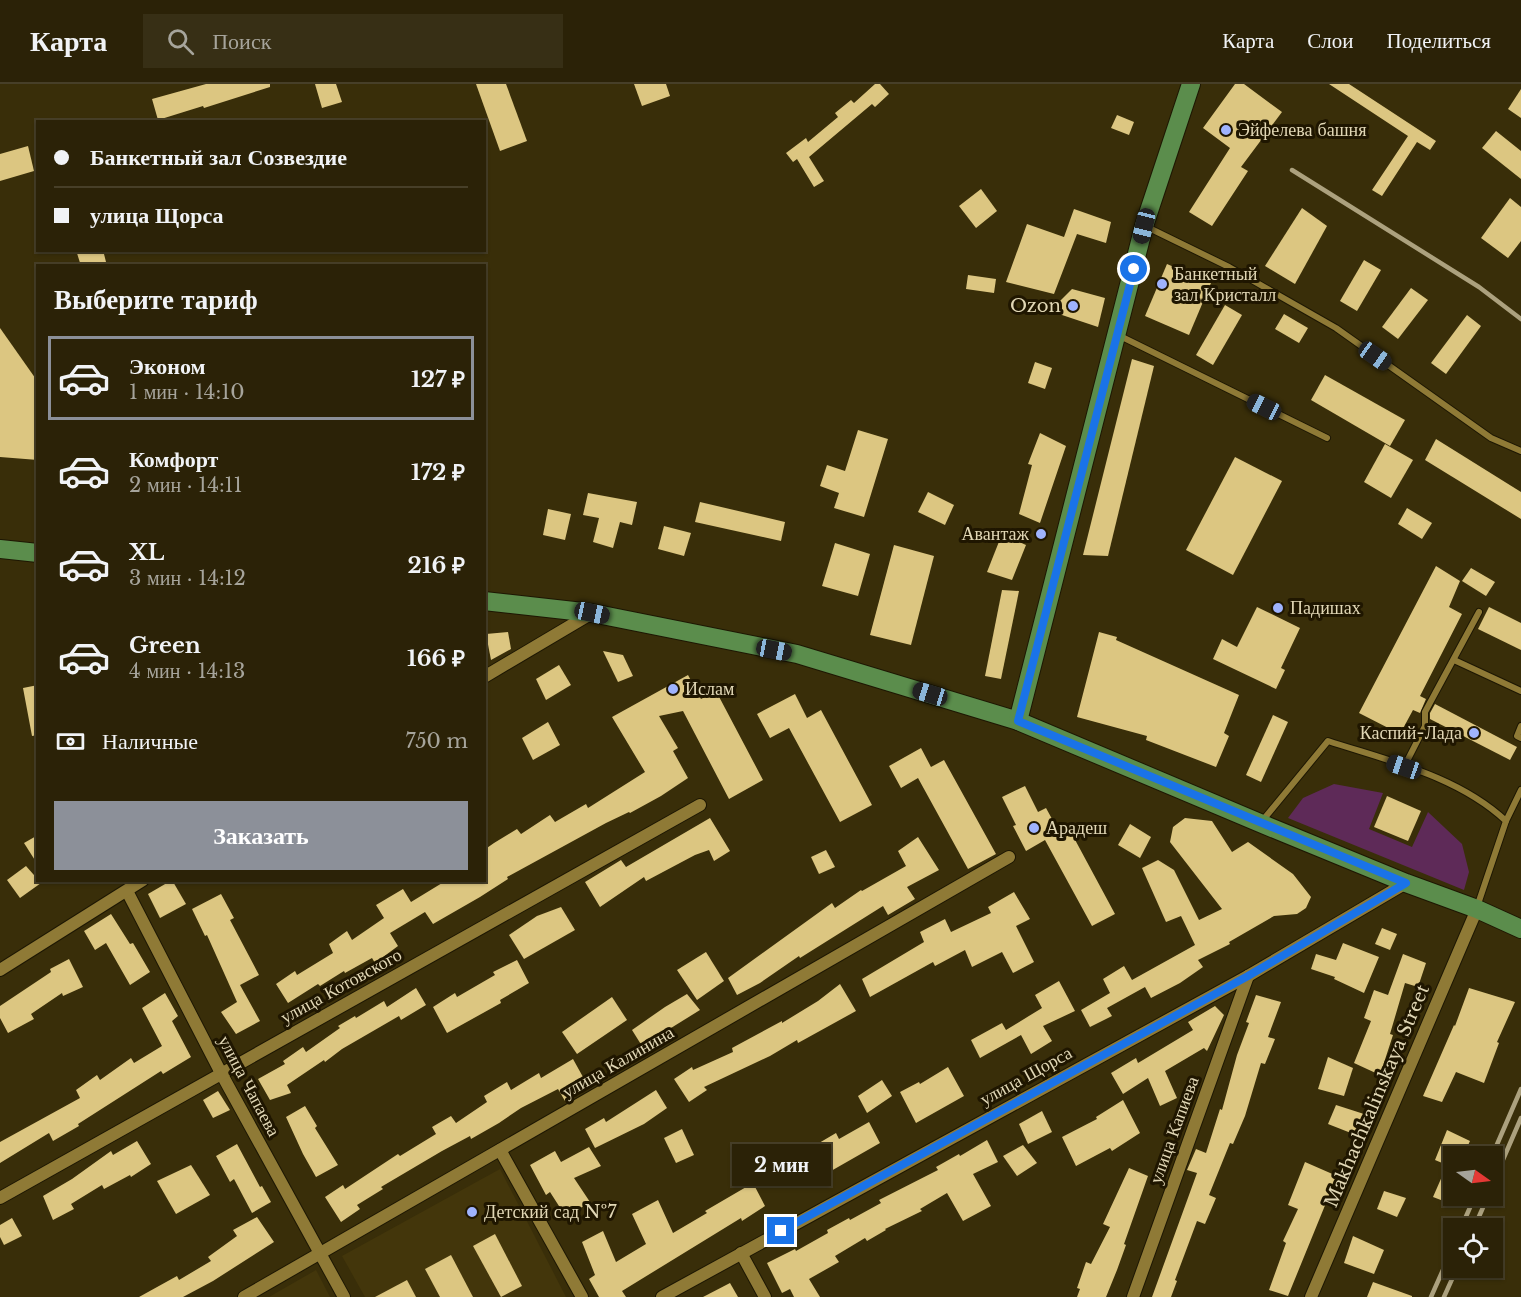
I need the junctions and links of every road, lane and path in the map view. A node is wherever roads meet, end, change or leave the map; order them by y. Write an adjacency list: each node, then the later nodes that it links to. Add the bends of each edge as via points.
1 (1191, 84): 2 (main road)
2 (1144, 226): 3 (main road); 5 (lane, via 1229,267 1336,328 1491,438)
3 (1117, 334): 4 (lane); 14 (main road)
4 (1327, 438)
5 (1521, 451)
6 (0, 549): 7 (main road)
7 (36, 553)
8 (486, 601): 10 (main road)
9 (1479, 612): 11 (lane)
10 (592, 613): 12 (street); 14 (main road, via 797,654)
11 (1454, 660): 13 (lane); 17 (lane, via 1425,712 1425,726)
12 (486, 676)
13 (1521, 691)
14 (1018, 721): 21 (main road)
15 (1521, 726): 16 (lane, via 1517,736)
16 (1521, 738)
17 (1404, 767): 20 (lane, via 1419,769 1489,805); 21 (lane, via 1328,741)
18 (1521, 790): 20 (lane)
19 (700, 806): 30 (street, улица Котовского)
20 (1506, 821): 26 (lane)
21 (1260, 823): 24 (main road)
22 (1010, 858): 31 (street, улица Калинина)
23 (140, 882): 25 (street)
24 (1406, 883): 26 (main road); 29 (street, улица Щорса)
25 (127, 891): 28 (street); 30 (street, улица Чапаева)
26 (1476, 909): 27 (main road); 41 (street, Makhachkalinskaya Street)
27 (1521, 929)
28 (0, 970)
29 (1248, 976): 33 (street, улица Щорса); 40 (street, улица Капиева)
30 (221, 1073): 32 (street, улица Котовского); 34 (street, улица Чапаева)
31 (501, 1150): 34 (street, улица Калинина); 37 (street)
32 (0, 1198)
33 (741, 1253): 38 (street, улица Щорса); 39 (street)
34 (320, 1254): 35 (street, улица Калинина); 36 (street, улица Чапаева)
35 (244, 1297)
36 (344, 1297)
37 (582, 1297)
38 (662, 1297)
39 (765, 1297)
40 (1133, 1297)
41 (1311, 1297)

